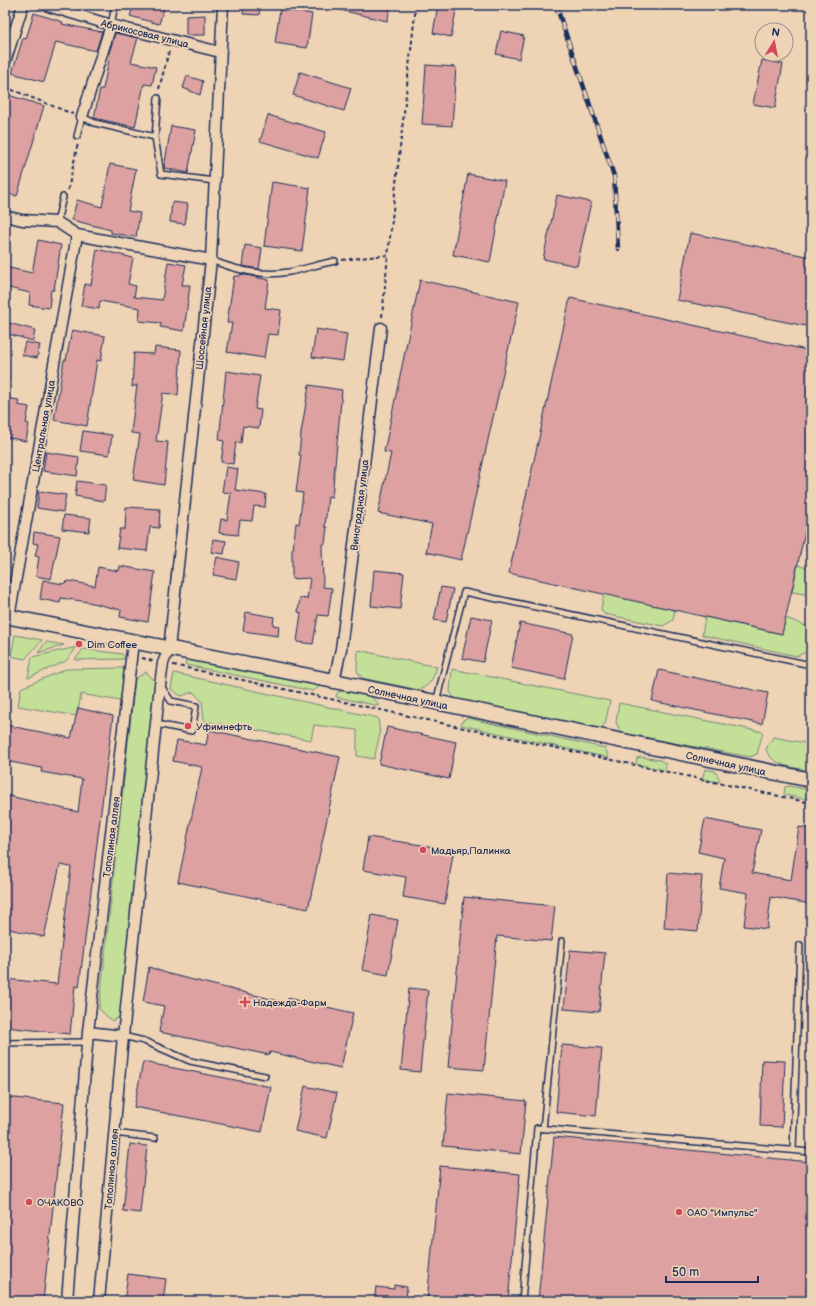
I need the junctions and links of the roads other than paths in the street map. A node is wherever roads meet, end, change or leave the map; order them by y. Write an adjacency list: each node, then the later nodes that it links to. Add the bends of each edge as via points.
1 (23, 5): 7 (street)
2 (46, 5): 5 (street, Абрикосовая улица)
3 (115, 5): 5 (lane)
4 (223, 5): 6 (street, Шоссейная улица)
5 (111, 25): 6 (street, Абрикосовая улица); 9 (street)
6 (220, 52): 12 (street, Шоссейная улица)
7 (5, 62)
8 (158, 98): 11 (lane)
9 (82, 117): 10 (lane); 11 (lane, via 95,123)
10 (76, 136)
11 (155, 137): 12 (lane, via 161,174)
12 (214, 181): 17 (street, Шоссейная улица)
13 (63, 197): 15 (lane)
14 (5, 216): 15 (street, via 22,220)
15 (57, 222): 16 (street)
16 (77, 235): 17 (street); 20 (street, Центральная улица)
17 (210, 260): 18 (lane, via 233,269 264,274 289,272); 22 (street, Шоссейная улица)
18 (335, 261)
19 (381, 328): 24 (street, Виноградная улица, via 341,648)
20 (7, 616): 21 (main road, Солнечная улица)
21 (133, 642): 22 (main road, Солнечная улица); 32 (street, Тополиная аллея)
22 (169, 649): 24 (main road, Солнечная улица); 25 (street, Тополиная аллея, via 163,663)
23 (811, 665): 26 (lane, via 464,592)
24 (334, 681): 26 (main road, Солнечная улица)
25 (160, 685): 27 (street, Тополиная аллея); 27 (lane, via 171,701 196,706 192,731)
26 (436, 703): 28 (main road, Солнечная улица)
27 (156, 724): 31 (street, Тополиная аллея)
28 (811, 780)
29 (562, 941): 35 (lane)
30 (800, 945): 38 (lane)
31 (123, 1036): 32 (street); 34 (lane, via 144,1041 190,1061); 36 (street, Тополиная аллея)
32 (88, 1037): 33 (lane); 40 (street, Тополиная аллея)
33 (5, 1043)
34 (265, 1076)
35 (543, 1129): 38 (lane); 42 (lane, via 537,1128)
36 (114, 1133): 37 (lane); 41 (street, Тополиная аллея)
37 (155, 1138)
38 (793, 1150): 39 (lane)
39 (811, 1152)
40 (67, 1301)
41 (99, 1301)
42 (522, 1301)

